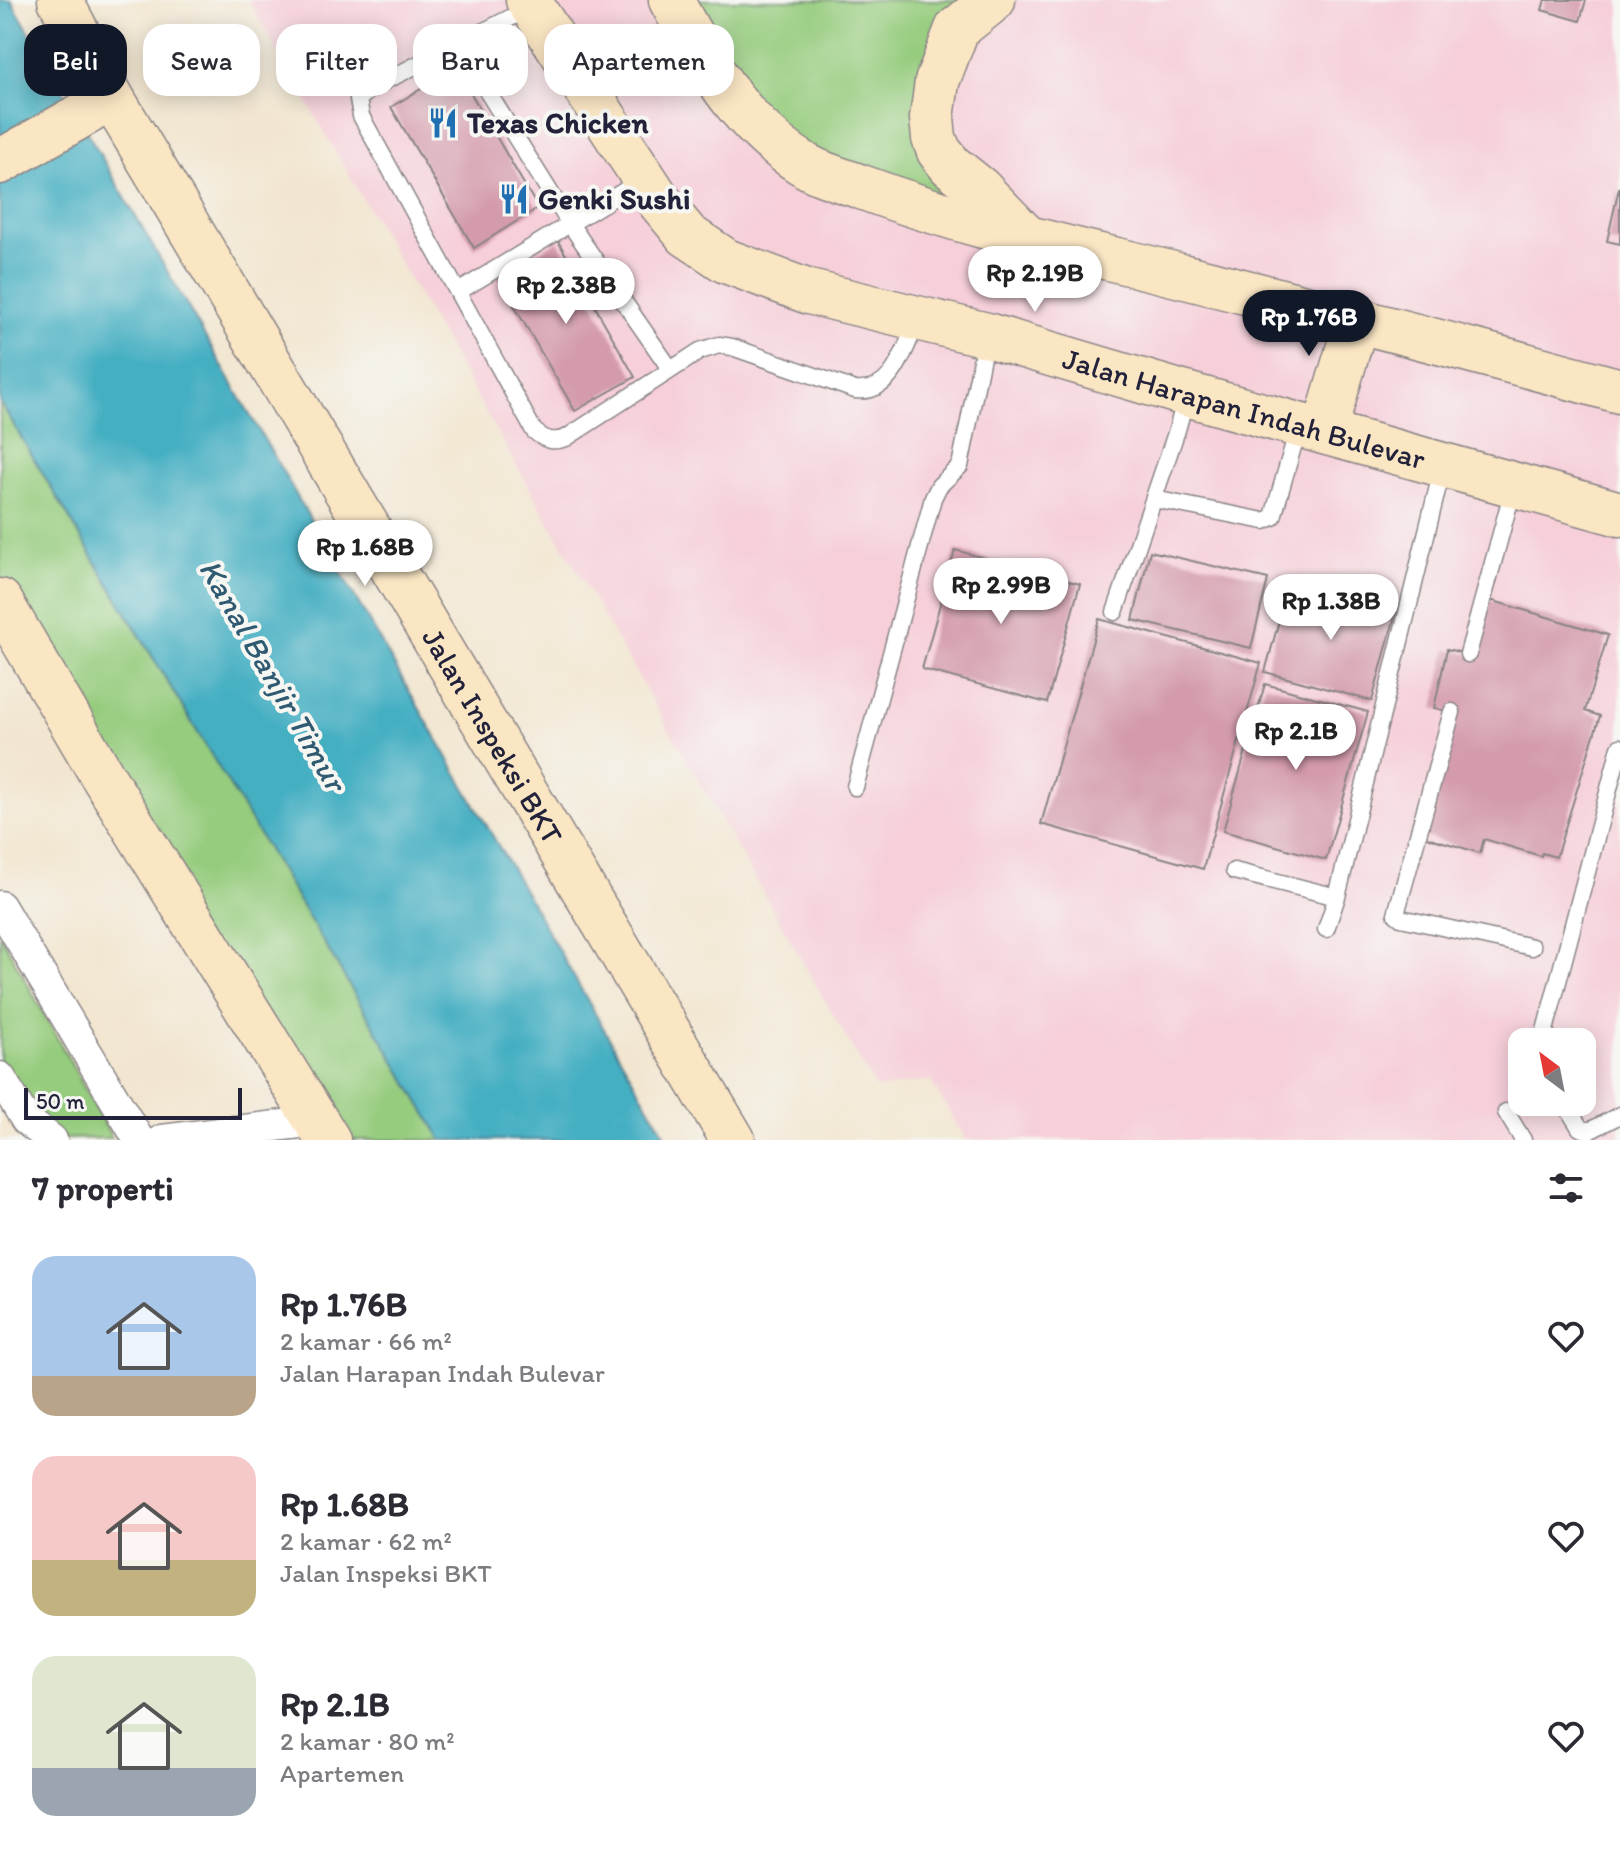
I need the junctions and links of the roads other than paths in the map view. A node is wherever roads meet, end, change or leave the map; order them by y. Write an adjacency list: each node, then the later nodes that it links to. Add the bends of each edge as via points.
1 (60, 0): 8 (street, Jalan Inspeksi BKT)
2 (671, 0): 12 (street, via 734,103 770,141 805,166 910,205)
3 (993, 0): 12 (street, via 957,29 937,82 934,138 951,166)
4 (530, 3): 5 (lane); 10 (street, Jalan Harapan Indah Bulevar)
5 (492, 24)
6 (413, 66): 13 (lane, via 358,99 361,116)
7 (490, 96): 11 (lane)
8 (98, 105): 9 (street); 45 (street, Jalan Inspeksi BKT)
9 (0, 162)
10 (644, 179): 11 (lane); 14 (street, Jalan Harapan Indah Bulevar, via 687,235 726,261 809,292)
11 (570, 224): 13 (lane); 17 (lane)
12 (1027, 238): 15 (street)
13 (458, 292): 17 (lane, via 534,431 548,440 566,438)
14 (918, 317): 16 (street, Jalan Harapan Indah Bulevar); 17 (lane, via 892,374 872,391 719,345)
15 (1355, 323): 18 (street); 20 (street)
16 (987, 335): 19 (street, Jalan Harapan Indah Bulevar); 30 (lane, via 960,466 933,498)
17 (671, 370)
18 (1620, 391)
19 (1186, 394): 20 (street, Jalan Harapan Indah Bulevar); 23 (lane)
20 (1318, 421): 21 (street, Jalan Harapan Indah Bulevar); 23 (lane, via 1273,517 1264,521)
21 (1443, 465): 22 (street, Jalan Harapan Indah Bulevar); 32 (lane)
22 (1514, 484): 24 (street, Jalan Harapan Indah Bulevar); 27 (lane)
23 (1154, 499): 26 (lane)
24 (1620, 514)
25 (0, 601): 41 (street)
26 (1115, 612)
27 (1468, 654)
28 (1452, 712): 35 (lane, via 1396,914)
29 (1620, 747): 36 (lane)
30 (855, 787)
31 (1234, 871): 32 (lane)
32 (1337, 897): 34 (lane)
33 (0, 906): 43 (street)
34 (1326, 929)
35 (1532, 947)
36 (1546, 1028)
37 (0, 1077): 42 (street, via 26,1120)
38 (1506, 1112): 46 (lane)
39 (1620, 1115): 40 (lane, via 1589,1131)
40 (1573, 1116)
41 (322, 1131): 44 (street)
42 (52, 1140)
43 (139, 1140)
44 (162, 1140)
45 (733, 1140)
46 (1523, 1140)

